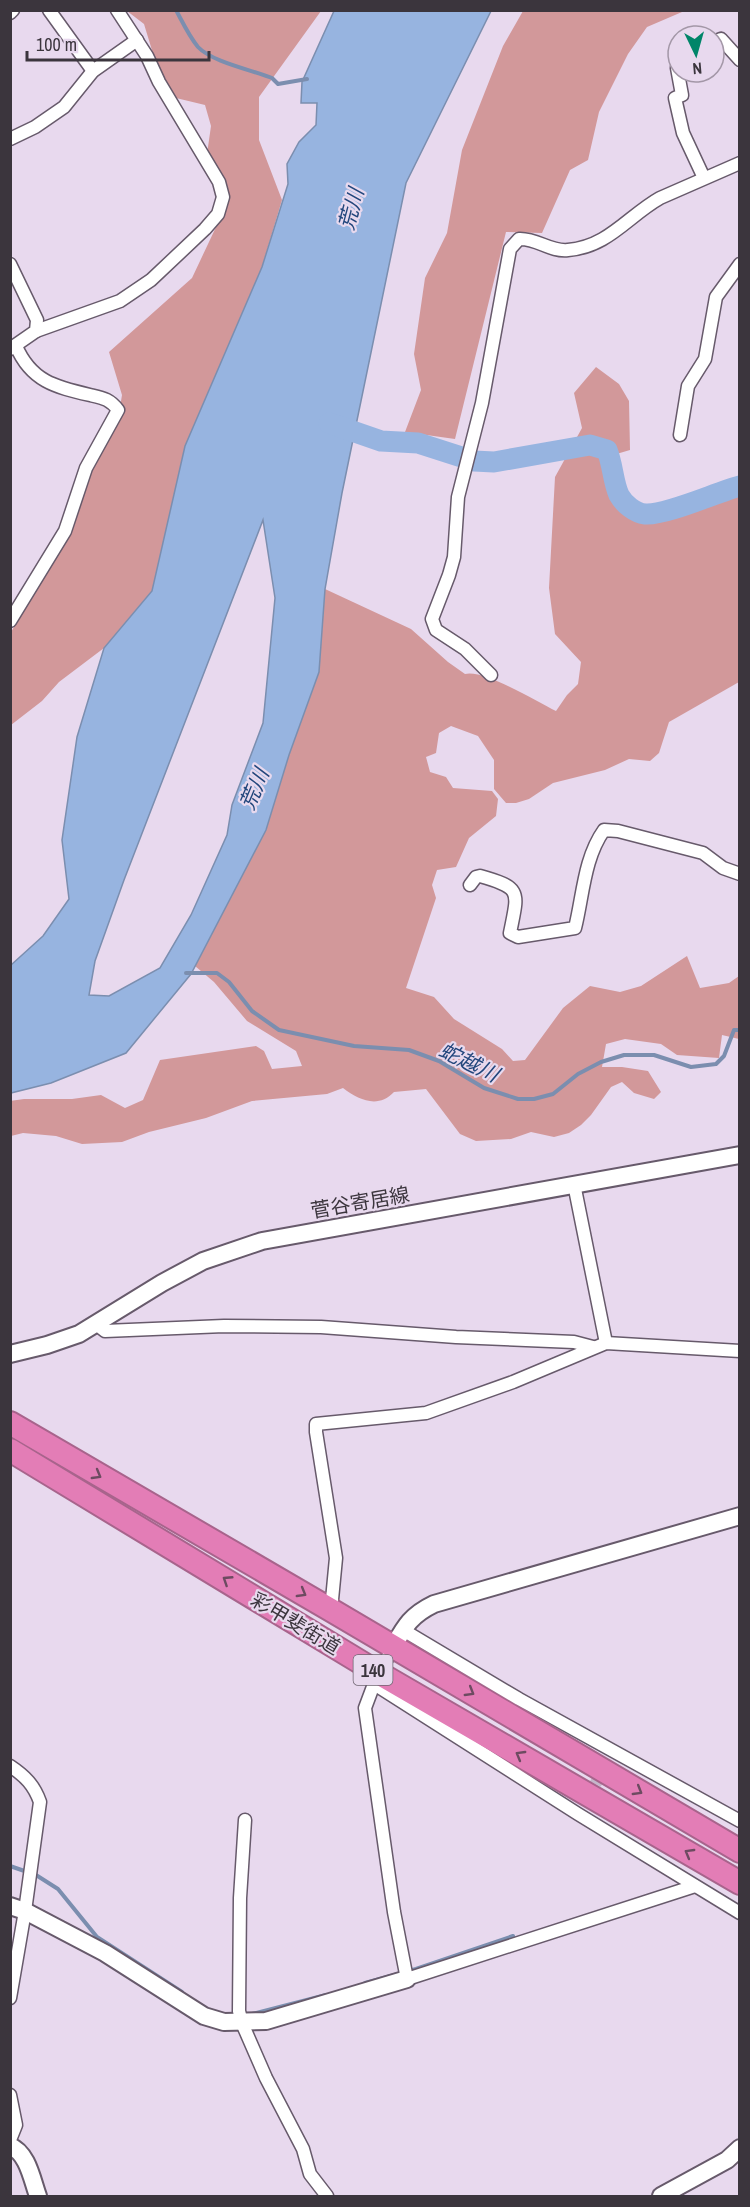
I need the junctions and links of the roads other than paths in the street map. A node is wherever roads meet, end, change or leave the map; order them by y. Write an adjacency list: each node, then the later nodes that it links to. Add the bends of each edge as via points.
1 (49, 10): 6 (street)
2 (117, 10): 3 (street)
3 (137, 40): 6 (street); 13 (street, via 222,187 218,214 135,292)
4 (726, 45): 5 (street)
5 (740, 60)
6 (93, 71): 8 (street, via 64,107)
7 (680, 84): 10 (street, via 682,95 675,98 683,133)
8 (10, 139)
9 (740, 164): 10 (street)
10 (704, 178): 17 (street, via 649,204 611,236 581,248 555,249 530,238 519,239 510,249 482,404 458,497 454,556 432,619 436,630)
11 (10, 264): 13 (street, via 37,320)
12 (740, 264): 15 (street, via 716,297 705,358 688,386)
13 (36, 331): 14 (street)
14 (13, 347): 16 (street, via 43,381 111,400 118,410 86,468 65,531)
15 (680, 435)
16 (10, 621)
17 (491, 675)
18 (740, 874): 19 (street, via 723,868 704,853 604,830 590,861 575,928 518,937 510,933 514,890 480,876)
19 (470, 885)
20 (740, 1155): 21 (street, 菅谷寄居線)
21 (574, 1184): 22 (street, 菅谷寄居線, via 262,1241 203,1261); 23 (street)
22 (96, 1324): 24 (street, via 105,1331 224,1326 321,1328 574,1342); 26 (street, 菅谷寄居線, via 79,1334)
23 (606, 1343): 24 (street); 25 (street)
24 (593, 1347): 32 (street, via 513,1382 426,1413 316,1424 336,1558)
25 (740, 1351)
26 (10, 1354)
27 (10, 1423): 29 (highway, 彩甲斐街道 / 140)
28 (10, 1450): 30 (highway, 彩甲斐街道 / 140)
29 (65, 1456): 30 (highway); 32 (highway, 彩甲斐街道 / 140, one-way to 32)
30 (54, 1477): 34 (highway, 彩甲斐街道 / 140, one-way to 30)
31 (740, 1516): 33 (street, via 434,1604 411,1618)
32 (332, 1610): 33 (highway, 彩甲斐街道 / 140)
33 (398, 1639): 34 (street); 39 (street, via 519,1699 611,1756); 40 (highway, 彩甲斐街道 / 140, one-way to 40)
34 (377, 1679): 37 (street); 41 (highway, 彩甲斐街道 / 140, one-way to 34); 45 (street, via 365,1708)
35 (10, 1766): 43 (street, via 26,1777 40,1802)
36 (585, 1804): 37 (street)
37 (578, 1814): 42 (street)
38 (245, 1820): 47 (street, via 238,1950)
39 (740, 1821)
40 (740, 1851)
41 (740, 1882)
42 (695, 1886): 44 (street); 45 (street)
43 (18, 1909): 46 (street); 47 (street, via 105,1953 204,2016)
44 (740, 1912)
45 (407, 1979): 47 (street, via 266,2021)
46 (10, 1998)
47 (242, 2023): 53 (street, via 303,2149 310,2174)
48 (10, 2095): 49 (street, via 16,2125)
49 (10, 2140)
50 (10, 2146): 52 (street, via 24,2158)
51 (740, 2148): 54 (street, via 727,2160)
52 (38, 2196)
53 (327, 2196)
54 (661, 2196)

